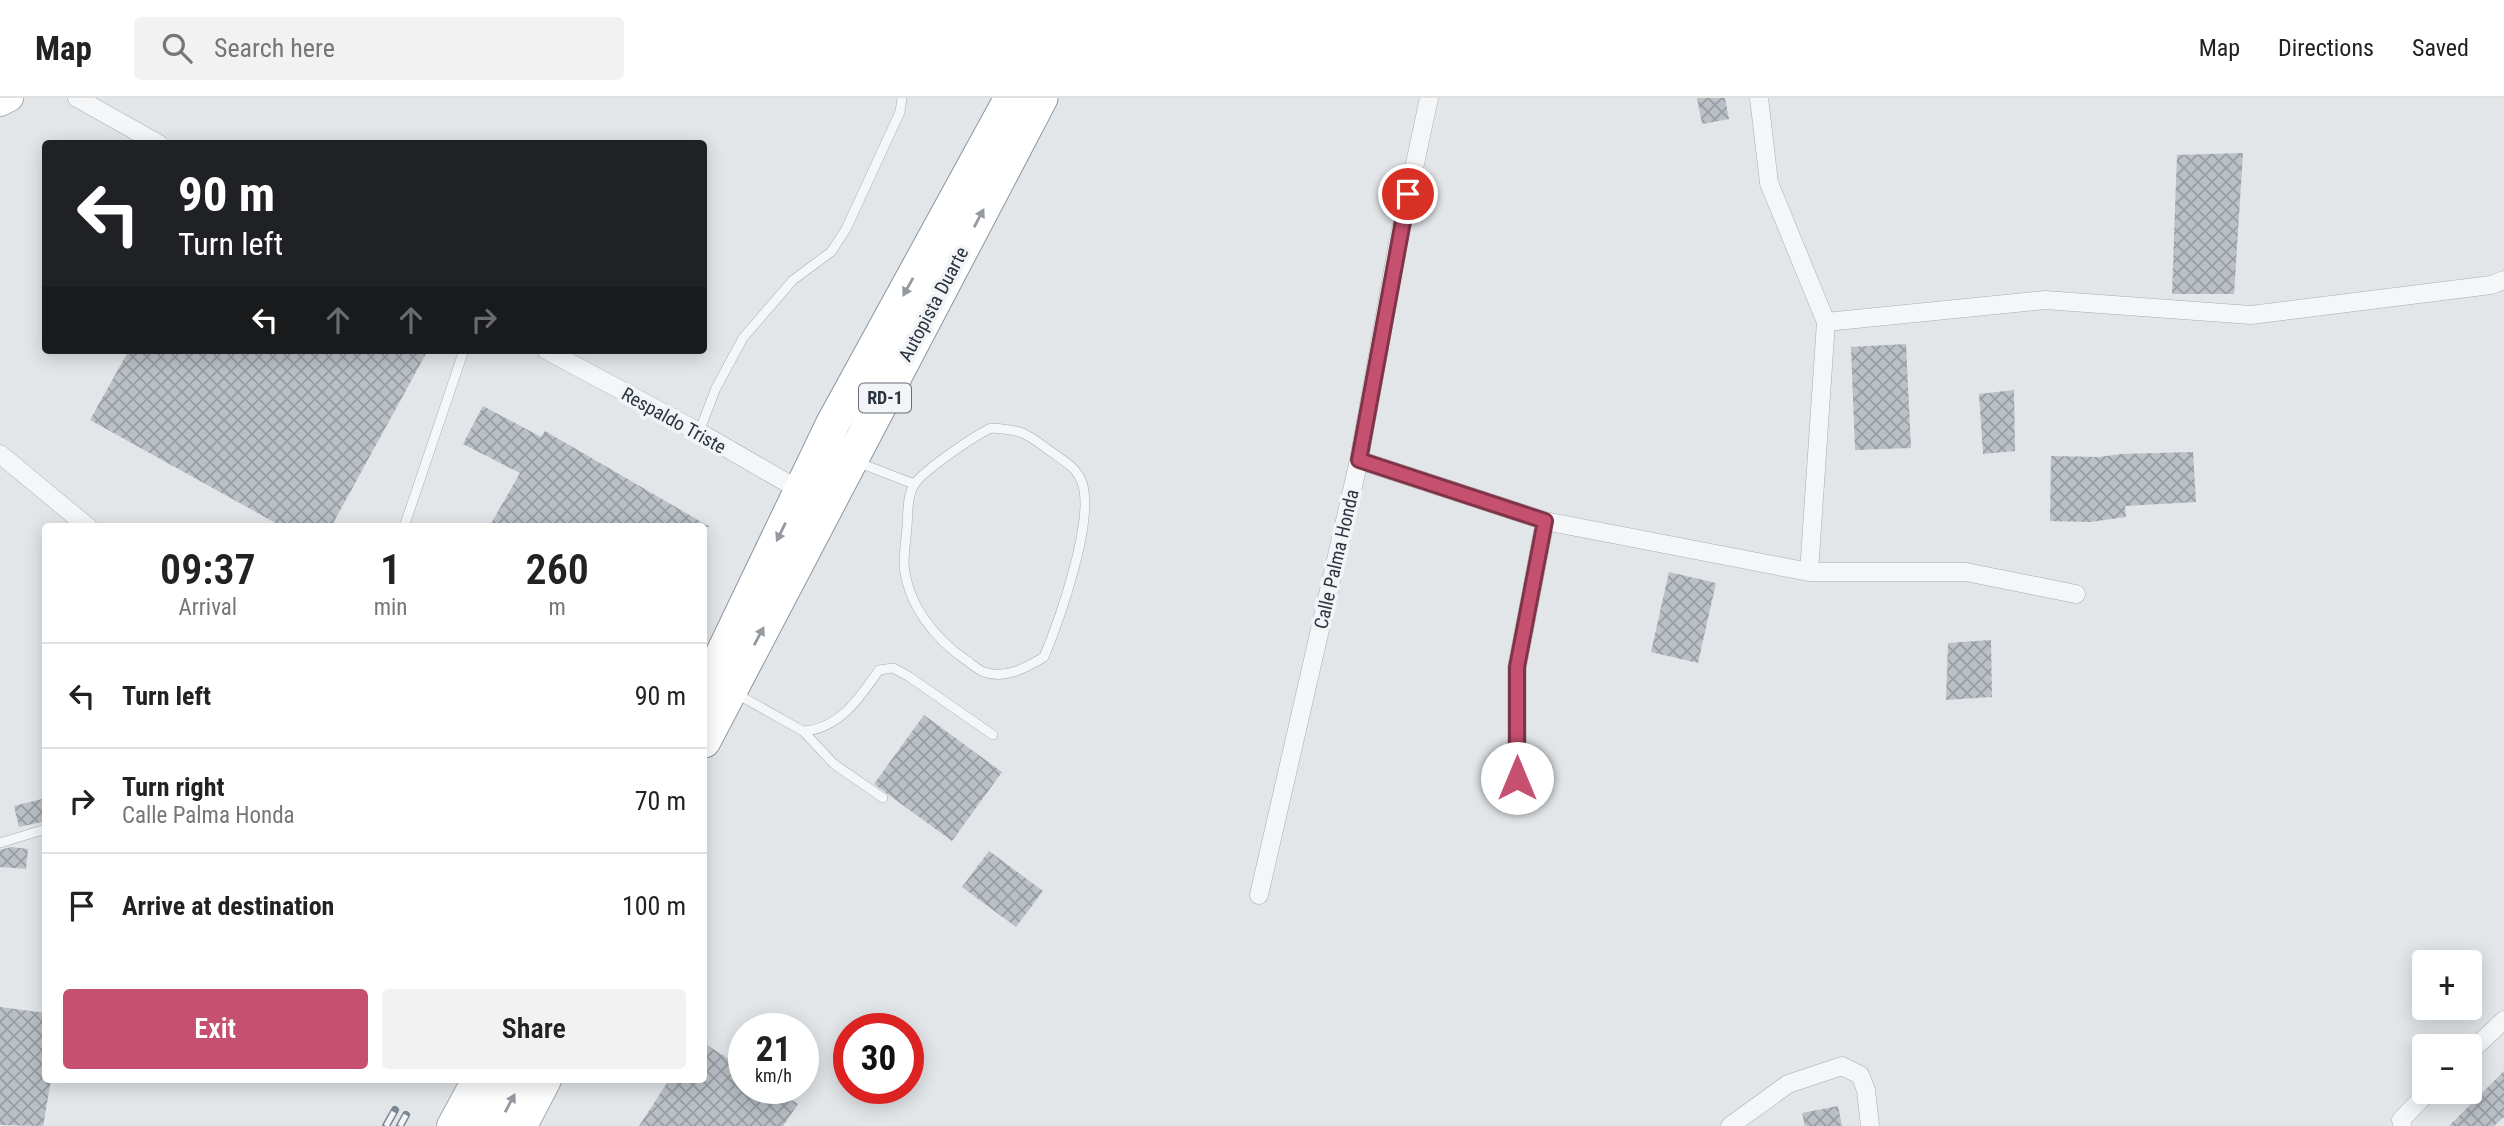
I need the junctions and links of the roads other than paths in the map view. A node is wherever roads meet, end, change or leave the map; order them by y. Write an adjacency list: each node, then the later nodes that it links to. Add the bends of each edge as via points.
1 (10, 98): 8 (street)
2 (78, 98): 9 (street)
3 (902, 98): 14 (lane, via 846,229 831,251 793,280 743,338)
4 (1011, 98): 19 (highway, Autopista Duarte / RD-1, one-way to 19, via 832,425)
5 (1041, 98): 16 (highway, Autopista Duarte / RD-1, one-way to 5)
6 (1429, 98): 17 (street, Calle Palma Honda)
7 (1759, 98): 11 (street, via 1769,183)
8 (0, 103)
9 (152, 140)
10 (2504, 280): 11 (street, via 2251,314 2045,300)
11 (1826, 322): 23 (street)
12 (463, 354): 22 (lane)
13 (553, 354): 14 (street, Respaldo Triste)
14 (699, 432): 19 (street, Respaldo Triste)
15 (0, 454): 21 (street)
16 (852, 460): 18 (lane); 25 (highway, Autopista Duarte / RD-1, one-way to 16)
17 (1359, 460): 20 (street); 34 (street, Calle Palma Honda)
18 (914, 484): 18 (lane, via 974,436 991,428 1020,430 1072,466 1082,481 1085,504 1075,568 1044,657 1020,670 984,673 932,631 920,613 904,565)
19 (801, 491): 25 (highway, Autopista Duarte / RD-1, one-way to 25)
20 (1545, 521): 23 (street); 30 (street, via 1517,667)
21 (83, 523)
22 (405, 523)
23 (1809, 572): 24 (street, via 1966,572)
24 (2076, 594)
25 (714, 692): 26 (highway, RD-1); 27 (lane); 28 (main road)
26 (707, 726)
27 (803, 731): 29 (lane, via 817,730 844,715 879,670 893,668); 31 (lane, via 834,764)
28 (707, 733)
29 (993, 735)
30 (1517, 778)
31 (883, 798)
32 (42, 830): 33 (lane)
33 (0, 843)
34 (1259, 895)
35 (2504, 1020): 36 (street)
36 (2482, 1041)
37 (474, 1083): 42 (main road)
38 (494, 1083): 43 (highway)
39 (520, 1083): 44 (highway, one-way to 39)
40 (545, 1083): 45 (main road)
41 (2416, 1104): 48 (street, via 2401,1120)
42 (451, 1126)
43 (472, 1126)
44 (497, 1126)
45 (523, 1126)
46 (1730, 1126): 47 (street, via 1788,1084 1842,1066 1860,1075)
47 (1870, 1126)
48 (2402, 1126)

